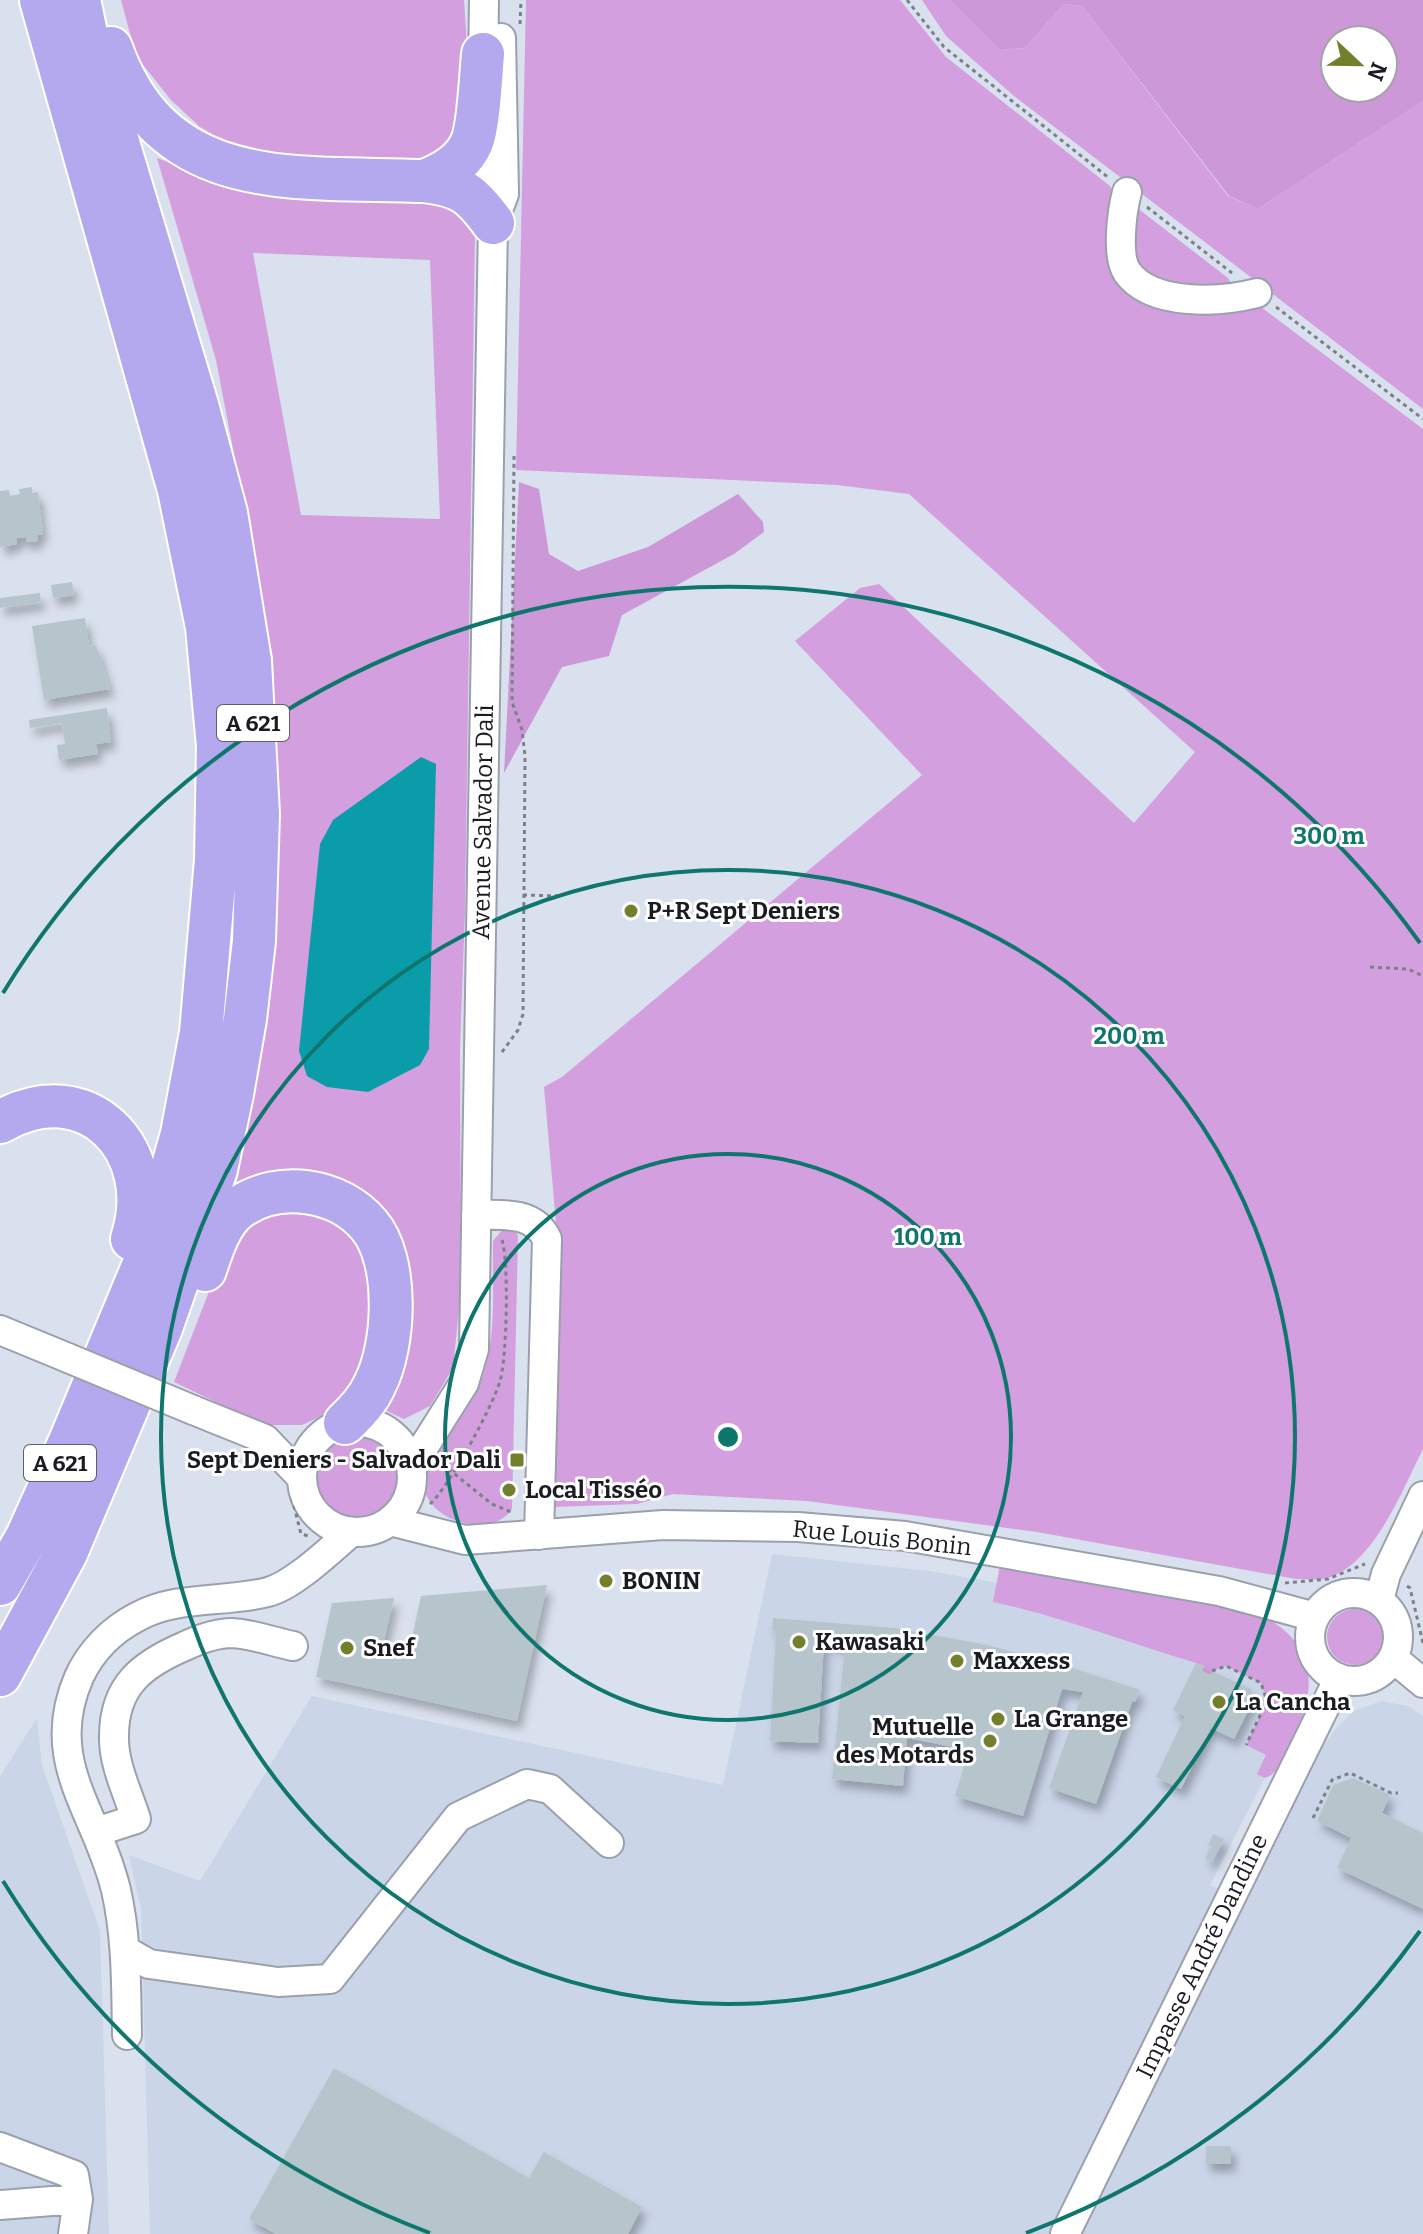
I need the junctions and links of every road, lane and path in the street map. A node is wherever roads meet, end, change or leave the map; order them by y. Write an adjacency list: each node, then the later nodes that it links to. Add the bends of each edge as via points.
1 (41, 0): 24 (highway, A 621, via 179,490 207,627 218,746 216,860 201,1033 182,1134 153,1238)
2 (79, 0): 39 (highway, A 621, via 226,513 250,661 258,814 247,1004 216,1169 161,1328)
3 (94, 0): 10 (highway, via 121,76 141,109 200,156 274,175)
4 (484, 0): 9 (street, Avenue Salvador Dali)
5 (503, 0): 12 (street, Avenue Salvador Dali, via 504,194)
6 (521, 0): 8 (path)
7 (907, 0): 11 (path, via 944,47)
8 (520, 27)
9 (483, 54): 10 (highway, via 473,141 462,158); 12 (street, Avenue Salvador Dali, via 485,195)
10 (424, 181): 12 (highway, via 458,187)
11 (1127, 192): 13 (path); 13 (street, via 1121,255 1139,283 1162,295 1203,300)
12 (493, 223): 22 (street, Avenue Salvador Dali)
13 (1257, 293): 14 (path)
14 (1423, 419)
15 (514, 443): 16 (path, via 512,702 525,756)
16 (523, 895): 17 (path); 20 (path, via 523,1014)
17 (561, 896)
18 (1370, 967): 19 (path, via 1408,969)
19 (1423, 976)
20 (498, 1058)
21 (0, 1122): 24 (highway, via 21,1110 54,1105 80,1109 121,1141 135,1166 138,1219 111,1303)
22 (476, 1215): 25 (street, Avenue Salvador Dali, via 474,1349 464,1383); 38 (street, via 527,1217 547,1239)
23 (0, 1330): 28 (street, bridge)
24 (113, 1338): 41 (highway, A 621, via 27,1537)
25 (444, 1414): 27 (street); 31 (street, Avenue Salvador Dali)
26 (331, 1431): 27 (street, via 373,1424); 28 (street); 30 (street, via 305,1457); 39 (highway, via 365,1402 384,1359 391,1309 384,1251 371,1226 328,1197 303,1190 266,1195 239,1207 215,1238 107,1521)
27 (393, 1435): 31 (street, via 407,1454)
28 (265, 1439): 30 (street)
29 (441, 1464): 33 (path, via 492,1504)
30 (302, 1478): 34 (street, via 305,1498)
31 (410, 1480): 35 (street, via 402,1509); 37 (street)
32 (1423, 1496): 42 (street)
33 (518, 1512)
34 (316, 1514): 36 (street); 40 (street, via 308,1555)
35 (390, 1521): 36 (street); 37 (street, Rue Louis Bonin)
36 (351, 1532): 40 (street)
37 (443, 1533): 38 (street, Rue Louis Bonin, via 465,1540)
38 (539, 1535): 43 (street, Rue Louis Bonin, via 663,1525 798,1527 905,1536 1219,1591)
39 (66, 1553): 47 (highway, A 621)
40 (288, 1582): 53 (street, via 269,1592 168,1605 138,1616 109,1635 86,1662 65,1723 67,1753)
41 (0, 1584)
42 (1379, 1600): 43 (street, via 1345,1593 1331,1599); 45 (street, via 1397,1625)
43 (1315, 1617): 48 (street, via 1315,1656)
44 (293, 1646): 53 (street, via 233,1633 206,1637 135,1674 122,1695 114,1736 136,1819)
45 (1393, 1658): 48 (street, via 1371,1678); 49 (street)
46 (1212, 1671): 50 (path, via 1226,1666 1261,1683 1267,1701)
47 (0, 1675)
48 (1339, 1678): 63 (street, Impasse André Dandine)
49 (1423, 1683)
50 (1246, 1745)
51 (1398, 1793): 52 (path, via 1350,1773 1332,1780)
52 (1313, 1818)
53 (96, 1832): 55 (street, via 115,1888)
54 (609, 1843): 55 (street, via 550,1789 527,1784 458,1817 330,1979 278,1982 149,1964)
55 (126, 1951): 56 (street)
56 (127, 2035)
57 (0, 2124): 58 (street)
58 (0, 2138)
59 (0, 2147): 60 (street, via 74,2175)
60 (78, 2199): 61 (street); 62 (street)
61 (0, 2205)
62 (73, 2234)
63 (1065, 2234)

